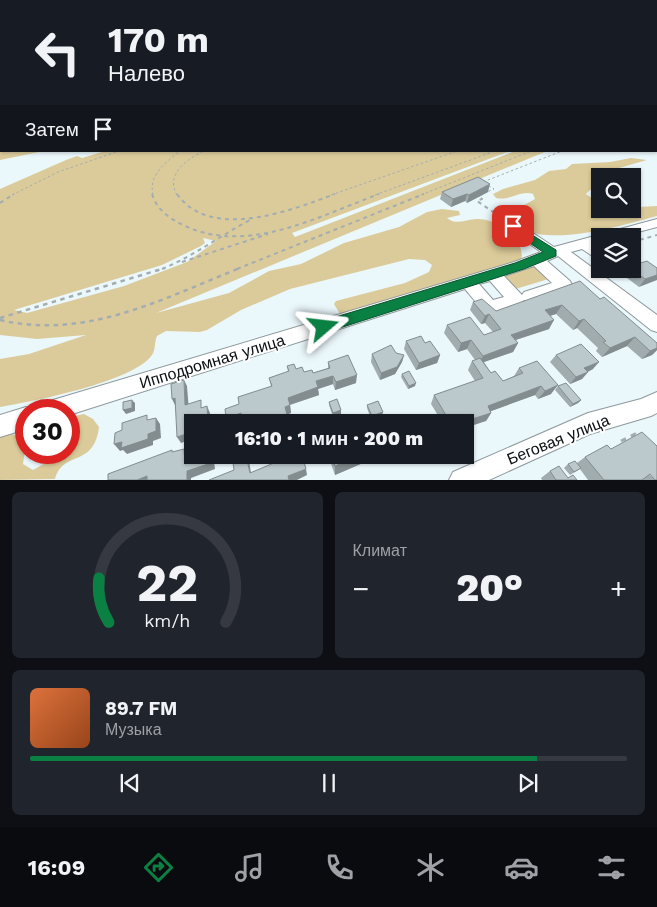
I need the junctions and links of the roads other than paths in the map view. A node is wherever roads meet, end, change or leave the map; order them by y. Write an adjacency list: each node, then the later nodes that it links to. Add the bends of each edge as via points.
1 (657, 223): 3 (street)
2 (513, 226): 5 (street)
3 (638, 228)
4 (591, 241): 5 (street, Ипподромная улица)
5 (549, 254): 6 (street, Ипподромная улица); 8 (street, via 564,285); 9 (street)
6 (493, 274): 7 (street, Ипподромная улица); 7 (street, via 516,299 490,308)
7 (468, 282): 10 (street, Ипподромная улица)
8 (530, 296)
9 (657, 325)
10 (80, 402)
11 (657, 402): 14 (street, Беговая улица, via 588,424)
12 (15, 421): 13 (street)
13 (0, 426)
14 (488, 474): 15 (street, Беговая улица)
15 (461, 480)

